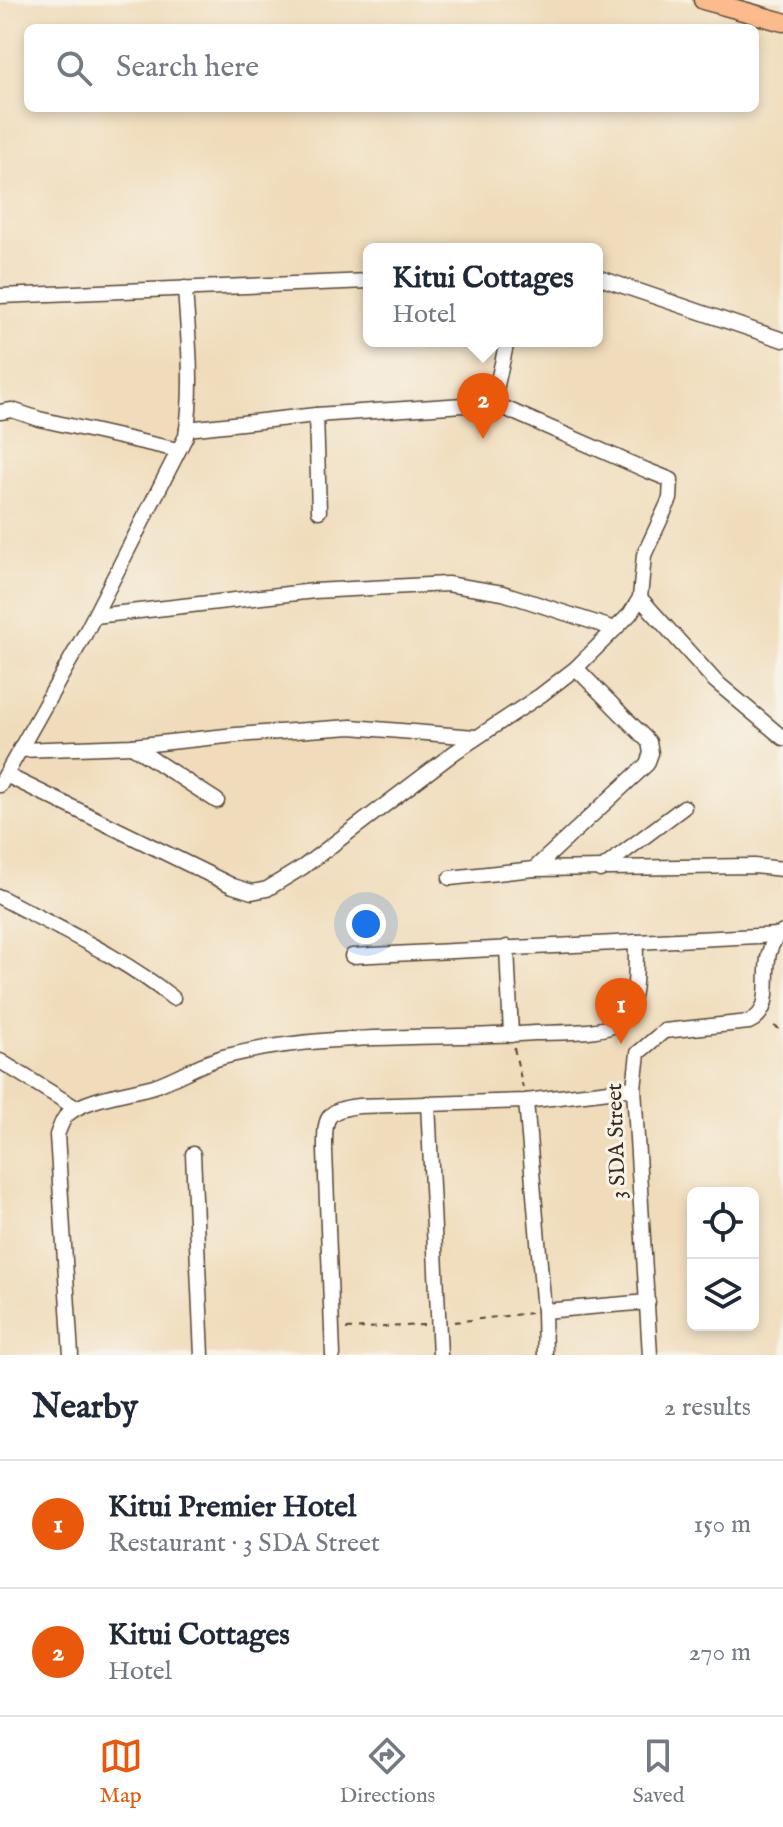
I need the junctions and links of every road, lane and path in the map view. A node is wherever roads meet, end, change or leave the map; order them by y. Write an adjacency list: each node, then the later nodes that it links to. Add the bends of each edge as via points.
1 (703, 0): 2 (main road)
2 (783, 22)
3 (603, 279): 7 (street)
4 (363, 281): 5 (street)
5 (185, 288): 6 (street); 12 (street)
6 (0, 296)
7 (783, 340)
8 (506, 347): 9 (street)
9 (493, 403): 11 (street); 15 (street, via 671,480 670,499 644,555)
10 (0, 412): 13 (street, via 12,410)
11 (316, 415): 12 (street); 14 (street)
12 (187, 429): 13 (street)
13 (178, 450): 16 (street)
14 (319, 511)
15 (640, 598): 17 (street); 20 (street, via 715,681)
16 (95, 616): 17 (street, via 314,591 447,584 503,593); 22 (street)
17 (615, 629): 18 (street)
18 (576, 668): 19 (street); 26 (street, via 649,742 651,753 647,764)
19 (475, 737): 21 (street, via 351,727); 23 (street, via 303,867 252,892)
20 (783, 738)
21 (132, 746): 22 (street); 24 (street)
22 (20, 750): 23 (street)
23 (3, 780)
24 (217, 801)
25 (684, 807): 28 (street)
26 (534, 869): 28 (street); 29 (street)
27 (783, 869): 28 (street)
28 (600, 870)
29 (450, 878)
30 (0, 897): 35 (street, via 113,956)
31 (780, 933): 32 (street); 40 (street, 3 SDA Street, via 769,954 767,1010 760,1018 664,1031 638,1053)
32 (636, 942): 33 (street); 38 (street, via 634,994 616,1025)
33 (507, 947): 34 (street); 38 (street)
34 (352, 956)
35 (173, 998)
36 (774, 1026): 37 (path)
37 (783, 1031)
38 (511, 1035): 41 (path); 43 (street, via 291,1044 224,1056 156,1085)
39 (0, 1061): 43 (street)
40 (634, 1088): 41 (street); 45 (street, 3 SDA Street)
41 (526, 1101): 42 (street); 46 (street)
42 (428, 1103): 49 (street, via 342,1108 325,1123); 50 (street)
43 (76, 1108): 47 (street, via 65,1116 57,1135)
44 (193, 1154): 48 (street)
45 (648, 1302): 46 (street); 52 (street, 3 SDA Street)
46 (544, 1311): 51 (street)
47 (71, 1355)
48 (202, 1355)
49 (333, 1355)
50 (440, 1355)
51 (545, 1355)
52 (650, 1355)

